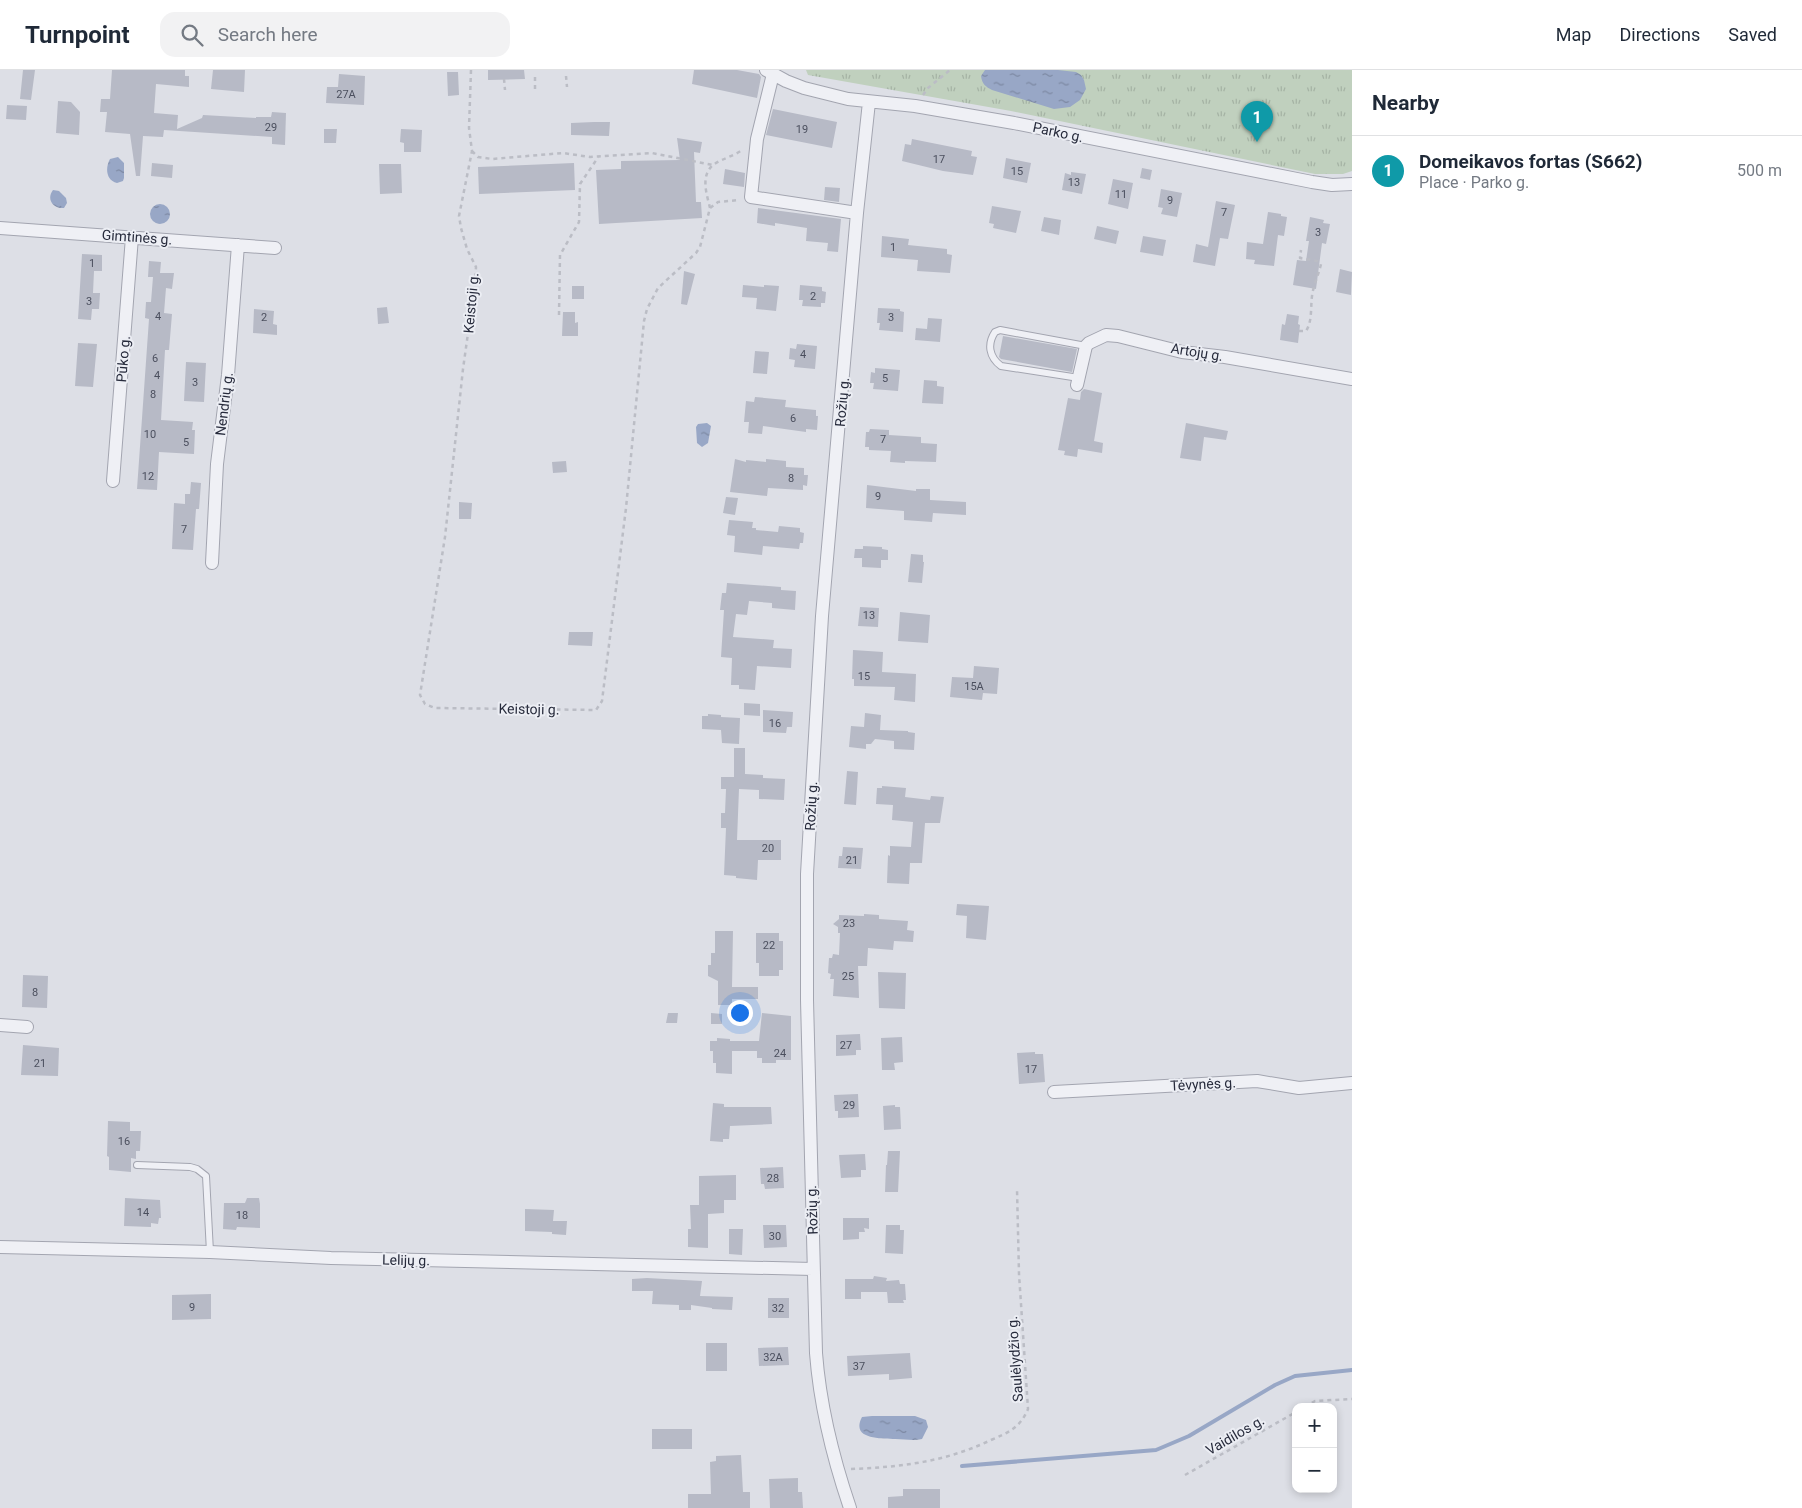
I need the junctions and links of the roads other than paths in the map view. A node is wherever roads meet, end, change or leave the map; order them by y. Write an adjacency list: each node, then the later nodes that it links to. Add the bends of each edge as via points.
1 (770, 72): 2 (street, Parko g., via 804,88); 4 (street, via 750,197)
2 (870, 102): 3 (street, Parko g., via 915,106 1014,123 1312,182); 4 (street, Rožių g.)
3 (1352, 184)
4 (857, 213): 21 (street, Rožių g., via 822,616 807,874 806,1000)
5 (0, 228): 6 (street, Gimtinės g.)
6 (132, 237): 7 (street, Gimtinės g.); 12 (street, Pūko g.)
7 (238, 245): 8 (street, Gimtinės g.); 13 (street, Nendrių g., via 217,464)
8 (275, 248)
9 (1086, 346): 10 (street, Artojų g., via 1106,335 1118,336 1182,352); 11 (street); 11 (lane, via 1000,330 991,340 992,358 1001,366)
10 (1352, 379)
11 (1078, 382)
12 (113, 481)
13 (212, 563)
14 (0, 1025): 15 (street)
15 (28, 1027)
16 (1352, 1083): 17 (street, Tėvynės g., via 1299,1088 1257,1081)
17 (1054, 1092)
18 (137, 1165): 20 (lane, via 190,1167 204,1173 207,1179)
19 (0, 1247): 20 (street, Lelijų g.)
20 (210, 1252): 21 (street, Lelijų g., via 331,1258)
21 (813, 1269): 22 (street, Rožių g., via 819,1384)
22 (850, 1508)

